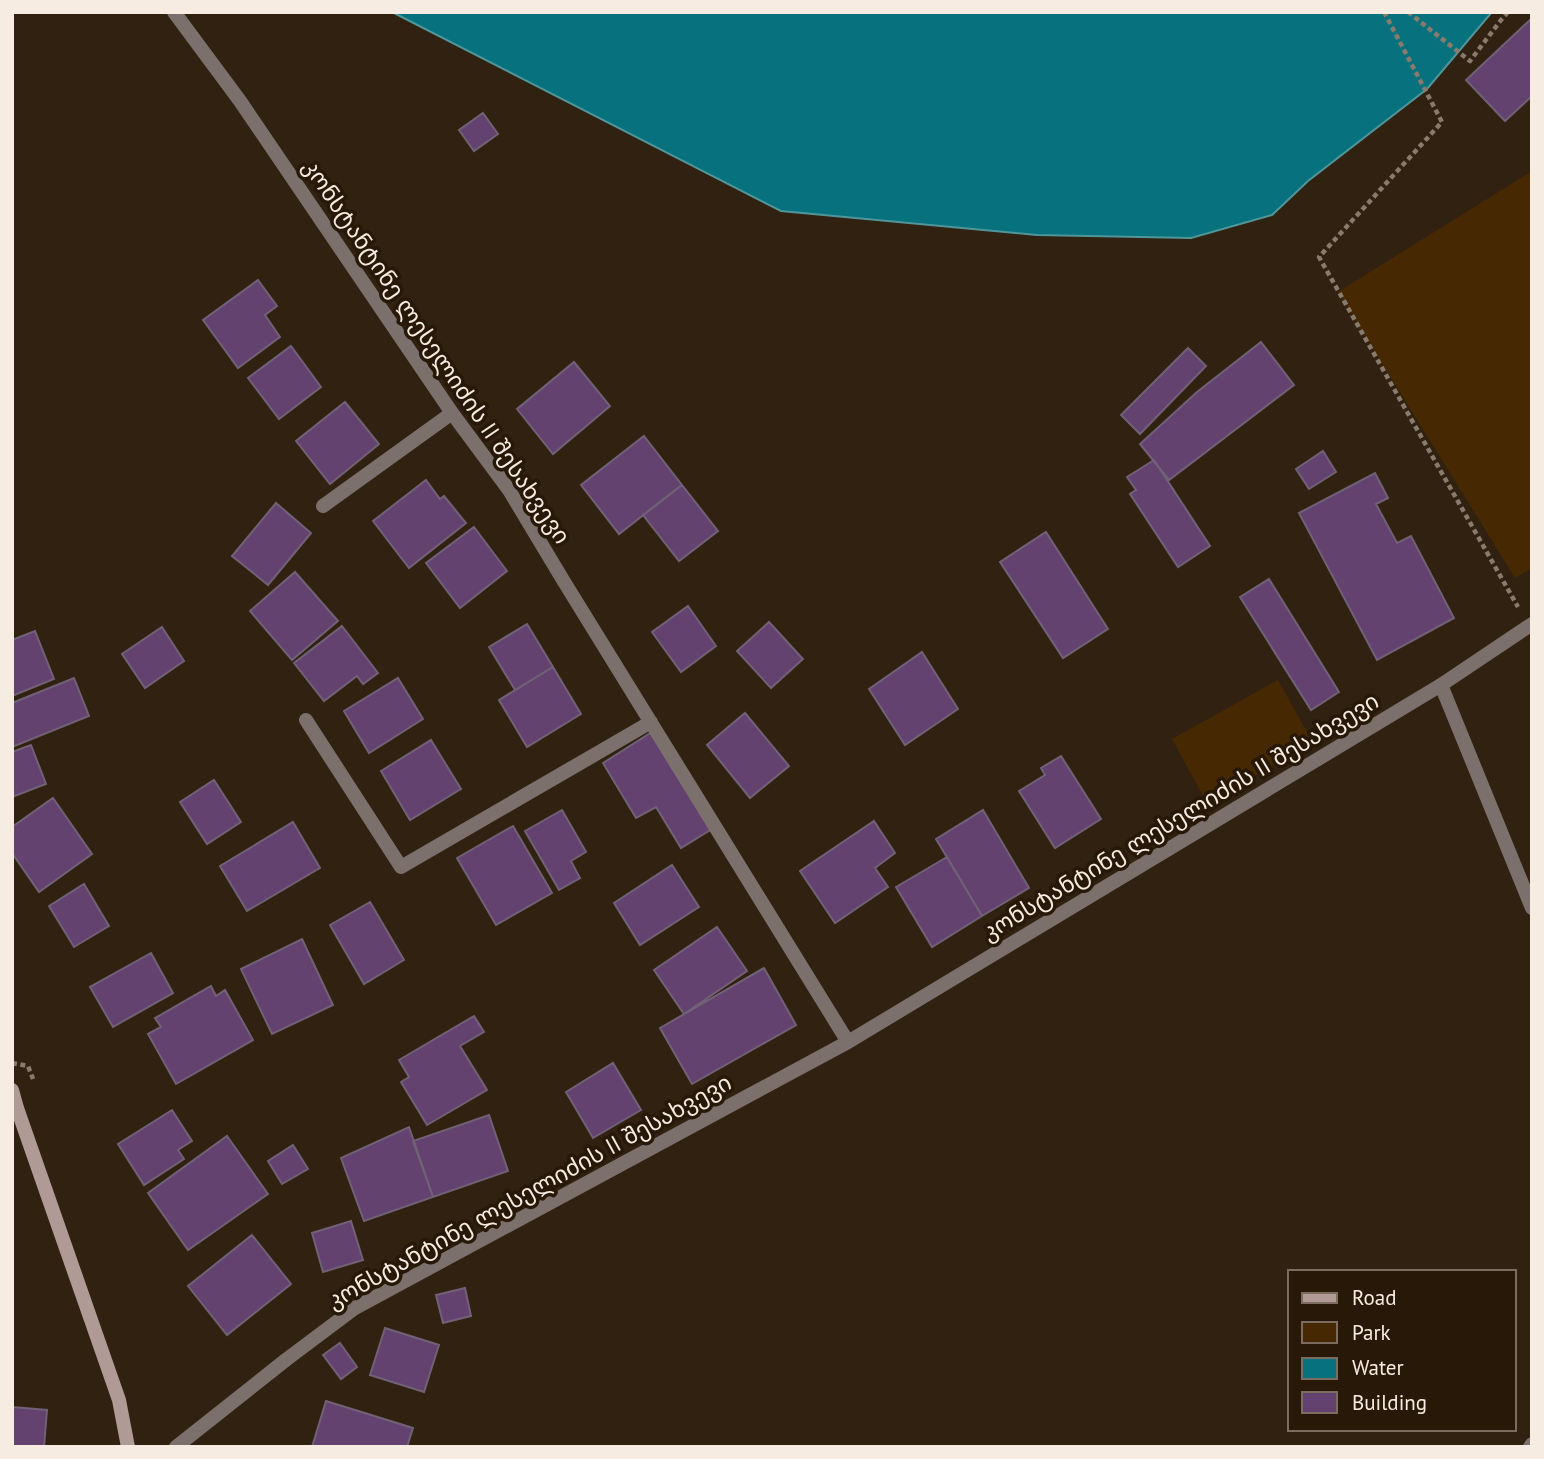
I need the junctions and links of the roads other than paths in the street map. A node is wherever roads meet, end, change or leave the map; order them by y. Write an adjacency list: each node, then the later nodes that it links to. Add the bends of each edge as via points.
1 (174, 12): 2 (street, კონსტანტინე ლესელიძის II შესახვევი, via 240,101)
2 (452, 413): 3 (street); 7 (street, კონსტანტინე ლესელიძის II შესახვევი, via 509,490)
3 (323, 506)
4 (1530, 625): 5 (street, კონსტანტინე ლესელიძის II შესახვევი)
5 (1441, 685): 8 (street); 9 (street, კონსტანტინე ლესელიძის II შესახვევი)
6 (306, 720): 7 (street, via 401,867)
7 (651, 722): 9 (street, კონსტანტინე ლესელიძის II შესახვევი)
8 (1532, 908)
9 (848, 1042): 12 (street, კონსტანტინე ლესელიძის II შესახვევი, via 355,1308)
10 (12, 1090): 11 (main road, via 119,1400)
11 (128, 1447)
12 (176, 1447)

